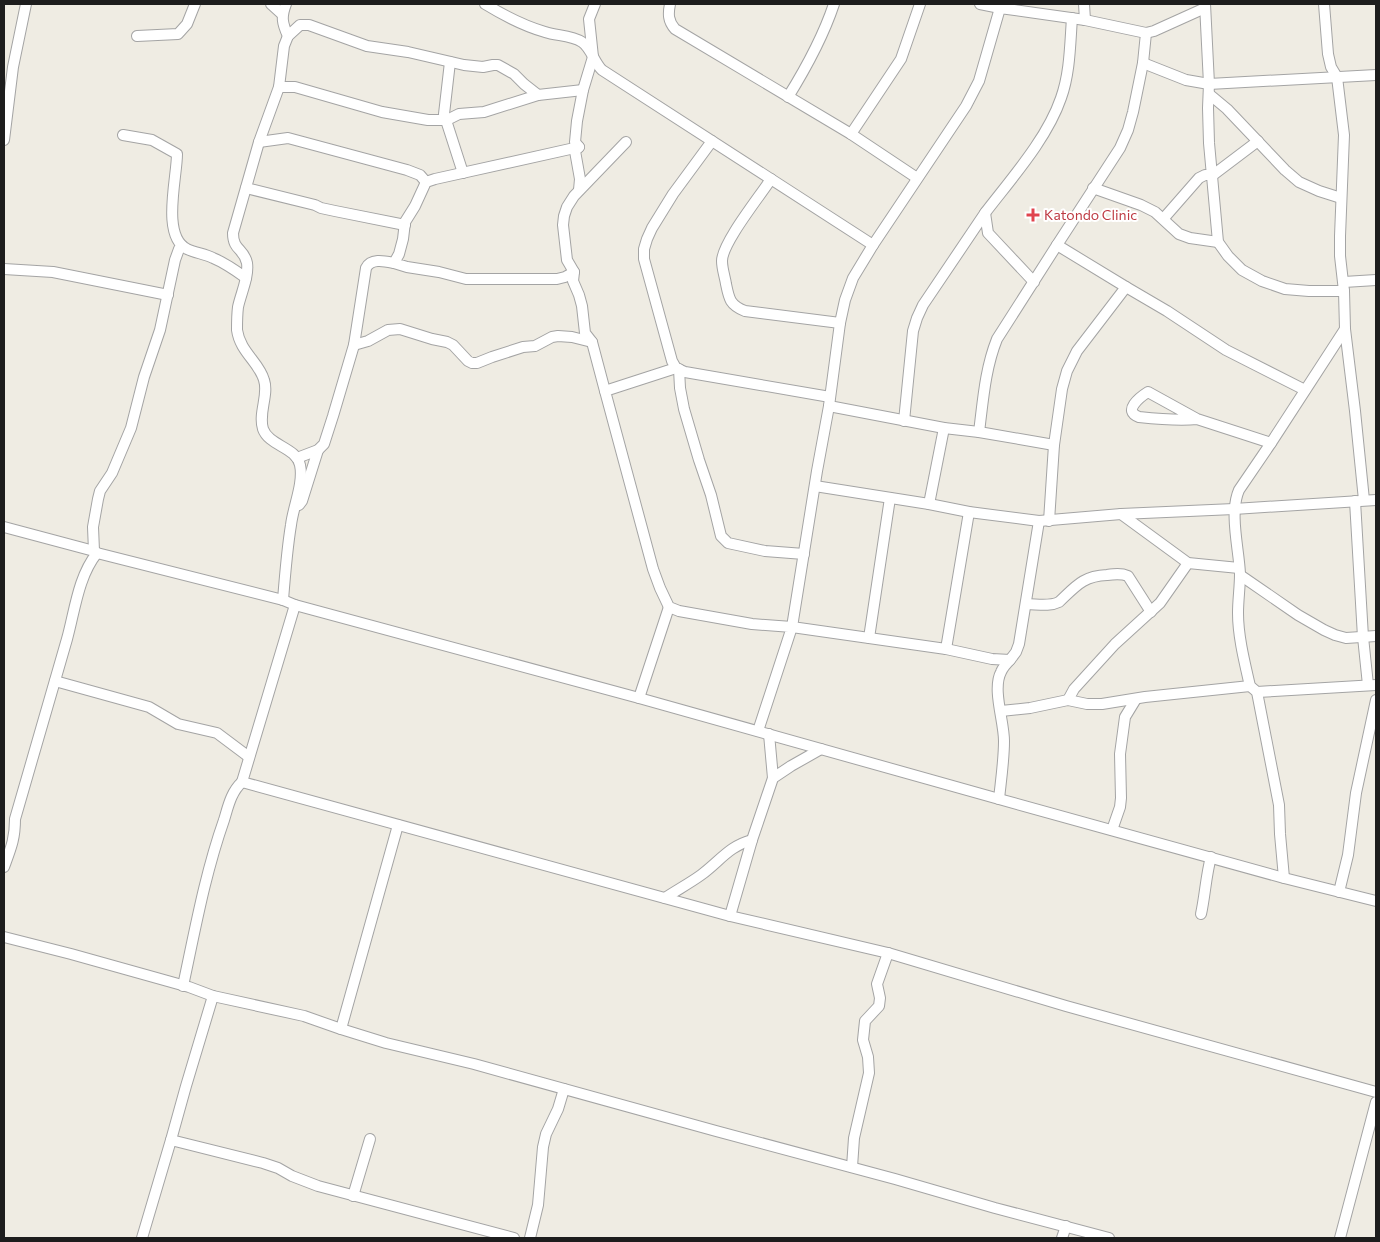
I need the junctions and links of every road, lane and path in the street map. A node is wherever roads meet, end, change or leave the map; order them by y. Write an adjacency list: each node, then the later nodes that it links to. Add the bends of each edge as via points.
1 (26, 4): 34 (street, via 13,67)
2 (195, 4): 19 (street, via 187,24 178,34)
3 (271, 4): 15 (street)
4 (286, 4): 15 (street)
5 (485, 4): 21 (street, via 530,27 578,40 586,45)
6 (595, 4): 21 (street, via 589,19)
7 (670, 4): 30 (street, via 668,16 675,28)
8 (834, 4): 30 (street, via 819,42)
9 (920, 4): 32 (street, via 901,59)
10 (980, 4): 14 (street)
11 (1084, 4): 17 (street)
12 (1324, 4): 25 (street, via 1328,54)
13 (1205, 6): 18 (street); 27 (street)
14 (1000, 8): 16 (street); 42 (street, via 979,81 966,106)
15 (282, 14): 20 (street)
16 (1072, 18): 17 (street); 49 (street, via 1068,68 1062,97 1051,123)
17 (1085, 20): 18 (street)
18 (1146, 33): 23 (street)
19 (137, 36)
20 (288, 36): 22 (street, via 300,25 309,25 367,46); 26 (street)
21 (593, 57): 28 (street); 35 (street, via 602,70)
22 (450, 62): 29 (street, via 483,67 498,65); 31 (street, via 444,110)
23 (1143, 63): 27 (street); 46 (street, via 1128,130)
24 (1376, 75): 25 (street)
25 (1337, 77): 27 (street); 48 (street, via 1344,135)
26 (279, 87): 31 (street, via 295,87 382,112); 37 (street)
27 (1209, 89): 36 (street); 41 (street, via 1209,143)
28 (583, 90): 29 (street); 39 (street, via 575,142)
29 (538, 95): 31 (street)
30 (788, 97): 32 (street)
31 (446, 120): 40 (street)
32 (850, 134): 42 (street)
33 (123, 135): 56 (street, via 152,140 177,154 171,210)
34 (4, 140)
35 (712, 141): 43 (street); 71 (street, via 652,228 644,249 672,361)
36 (1258, 141): 41 (street); 48 (street, via 1299,182)
37 (260, 142): 44 (street, via 288,138 407,170 420,175); 45 (street)
38 (626, 142): 47 (street)
39 (579, 147): 40 (street); 47 (street, via 575,151)
40 (464, 173): 44 (street)
41 (1213, 175): 50 (street, via 1199,178); 54 (street)
42 (917, 178): 55 (street)
43 (771, 179): 55 (street); 67 (street, via 724,251 722,261 728,296 732,304 745,311)
44 (426, 182): 51 (street)
45 (246, 188): 51 (street); 61 (street, via 233,241 247,263)
46 (1093, 188): 50 (street, via 1141,205); 57 (street)
47 (579, 190): 60 (street, via 567,207 563,225 567,260)
48 (1341, 198): 65 (street, via 1340,256)
49 (985, 213): 52 (street); 53 (street)
50 (1164, 218): 54 (street, via 1180,234)
51 (405, 226): 58 (street)
52 (972, 231): 53 (street); 76 (street, via 916,318)
53 (988, 233): 63 (street)
54 (1218, 242): 65 (street, via 1242,270 1262,281 1285,289 1309,291)
55 (873, 245): 67 (street, via 854,278)
56 (182, 246): 61 (street, via 222,262); 66 (street, via 177,254)
57 (1057, 246): 63 (street); 64 (street)
58 (394, 262): 60 (street, via 466,279 557,278); 70 (street, via 371,262 366,268)
59 (4, 270): 66 (street, via 53,272)
60 (574, 272): 69 (street, via 573,282 582,306 585,333)
61 (246, 278): 82 (street, via 238,307 238,332 241,344 264,378 264,430)
62 (1376, 280): 65 (street)
63 (1034, 282): 78 (street, via 997,339 991,354)
64 (1126, 287): 73 (street, via 1226,350); 80 (street, via 1077,351 1067,371)
65 (1344, 287): 68 (street)
66 (168, 295): 94 (street, via 138,396 132,428 98,498 94,527)
67 (840, 323): 74 (street)
68 (1345, 329): 73 (street); 85 (street, via 1355,411)
69 (592, 342): 70 (street, via 552,337 535,346 477,363 468,361 447,342 400,329 388,330); 72 (street)
70 (354, 345): 81 (street, via 324,444)
71 (678, 369): 72 (street); 74 (street); 95 (street, via 684,409 721,536 728,543 765,551)
72 (605, 390): 101 (street, via 653,569)
73 (1305, 390): 79 (street)
74 (829, 402): 76 (street); 83 (street)
75 (1196, 419): 75 (street, via 1181,421 1138,417 1132,408 1148,392); 79 (street)
76 (904, 421): 77 (street)
77 (944, 428): 78 (street); 87 (street)
78 (979, 432): 80 (street)
79 (1272, 443): 88 (street, via 1239,490)
80 (1054, 445): 92 (street)
81 (318, 450): 82 (street); 90 (street, via 302,501)
82 (298, 458): 90 (street, via 301,477)
83 (815, 486): 84 (street); 95 (street)
84 (890, 498): 87 (street); 106 (street)
85 (1359, 500): 86 (street); 88 (street); 105 (street)
86 (1376, 500)
87 (929, 504): 89 (street)
88 (1234, 509): 91 (street); 97 (street)
89 (969, 512): 92 (street); 107 (street)
90 (293, 514): 98 (street)
91 (1121, 514): 92 (street); 96 (street)
92 (1044, 521): 99 (street)
93 (4, 527): 94 (street)
94 (96, 552): 98 (street); 111 (street, via 82,578)
95 (804, 554): 103 (street)
96 (1188, 563): 97 (street); 102 (street)
97 (1239, 571): 105 (street, via 1298,615 1324,630 1346,638); 113 (street, via 1239,625)
98 (283, 600): 100 (street)
99 (1026, 604): 102 (street, via 1054,604 1083,580 1119,574 1128,576); 109 (street, via 1019,644)
100 (295, 605): 114 (street); 124 (street)
101 (669, 606): 103 (street, via 679,611 752,624); 114 (street)
102 (1150, 612): 116 (street, via 1115,644 1074,688)
103 (792, 627): 106 (street); 121 (street)
104 (1376, 636): 105 (street)
105 (1363, 637): 112 (street)
106 (869, 638): 107 (street)
107 (946, 649): 108 (street)
108 (992, 659): 109 (street); 110 (street)
109 (1010, 660): 110 (street)
110 (1001, 671): 119 (street, via 997,695)
111 (55, 681): 124 (street, via 149,708 178,724 217,733); 132 (street)
112 (1372, 685): 113 (street)
113 (1253, 689): 115 (street); 133 (street, via 1279,805)
114 (639, 698): 121 (street)
115 (1136, 699): 118 (street); 120 (street)
116 (1068, 700): 118 (street, via 1094,704); 119 (street)
117 (1376, 700): 134 (street)
118 (1114, 702): 120 (street)
119 (1001, 711): 127 (street, via 1004,757)
120 (1126, 717): 129 (street, via 1120,754 1121,798)
121 (758, 731): 122 (street)
122 (769, 734): 123 (street); 125 (street)
123 (821, 750): 125 (street); 127 (street)
124 (249, 757): 126 (street)
125 (773, 778): 130 (street)
126 (242, 782): 128 (street); 141 (street, via 233,794 218,836)
127 (999, 799): 129 (street)
128 (398, 825): 135 (street); 143 (street)
129 (1112, 830): 131 (street)
130 (752, 840): 135 (street, via 731,849 701,875); 138 (street)
131 (1211, 857): 133 (street); 137 (street)
132 (4, 866)
133 (1284, 878): 134 (street)
134 (1339, 892): 136 (street)
135 (665, 898): 138 (street)
136 (1376, 901)
137 (1201, 914)
138 (730, 916): 140 (street)
139 (4, 937): 141 (street)
140 (888, 953): 145 (street); 149 (street, via 877,984 879,1006 865,1021 869,1074 854,1138)
141 (183, 986): 142 (street)
142 (213, 996): 143 (street, via 304,1016); 148 (street)
143 (341, 1029): 144 (street)
144 (564, 1089): 149 (street); 154 (street, via 546,1134 538,1205)
145 (1376, 1092)
146 (1376, 1102): 157 (street)
147 (370, 1139): 150 (street)
148 (171, 1140): 150 (street, via 263,1163 318,1186); 152 (street)
149 (852, 1167): 151 (street)
150 (353, 1196): 153 (street)
151 (1066, 1226): 155 (street); 156 (street)
152 (142, 1238)
153 (514, 1238)
154 (530, 1238)
155 (1062, 1238)
156 (1109, 1238)
157 (1340, 1238)

